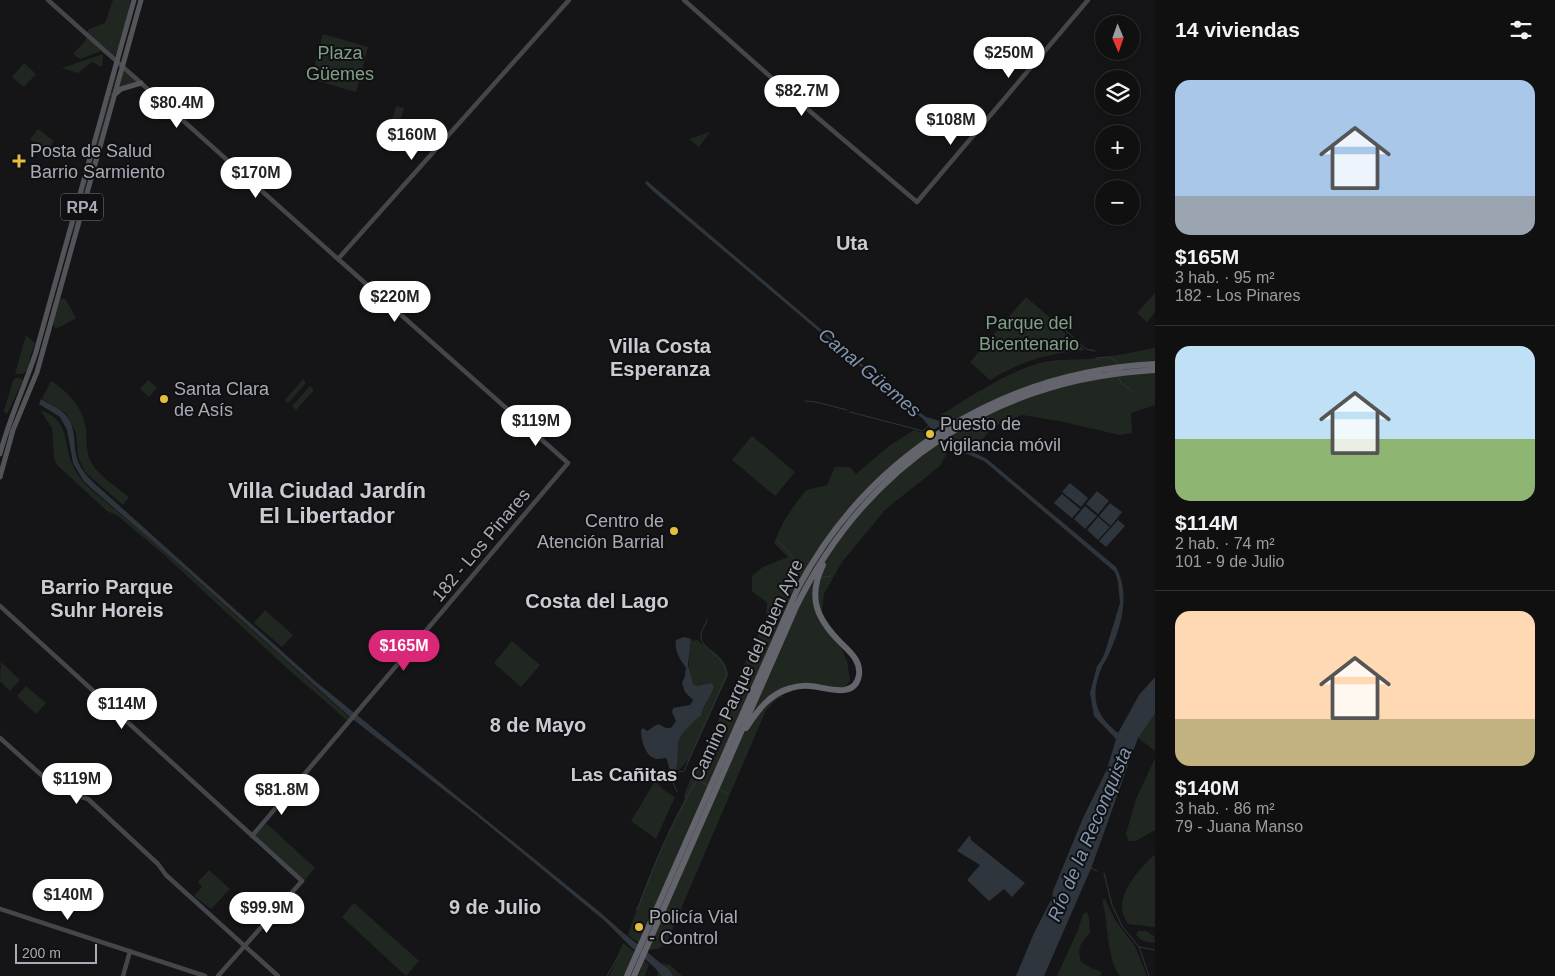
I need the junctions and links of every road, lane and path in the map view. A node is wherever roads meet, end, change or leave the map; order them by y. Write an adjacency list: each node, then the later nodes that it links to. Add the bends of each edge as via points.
1 (48, 0): 7 (street)
2 (134, 0): 7 (main road, RP4)
3 (141, 0): 8 (main road, RP4)
4 (569, 0): 11 (street)
5 (684, 0): 6 (street, via 917,202)
6 (1088, 0)
7 (117, 61): 8 (street); 16 (main road, RP4, via 36,352)
8 (122, 66): 9 (street); 10 (main road, RP4)
9 (141, 84): 10 (main road, via 121,89); 11 (street)
10 (114, 95): 17 (main road, RP4, via 37,372 13,430)
11 (338, 260): 22 (street, 182 - Los Pinares, via 568,463)
12 (1155, 364): 14 (highway, Camino Parque del Buen Ayre, via 1104,369 1043,383 984,406)
13 (1155, 370): 14 (highway, Camino Parque del Buen Ayre, via 1117,373 1055,386)
14 (948, 431): 15 (highway, Camino Parque del Buen Ayre)
15 (937, 438): 18 (highway, Camino Parque del Buen Ayre, via 889,480); 25 (highway, Camino Parque del Buen Ayre, via 921,445 871,488 835,529 803,578 725,751)
16 (0, 454)
17 (0, 477)
18 (848, 523): 21 (highway, Camino Parque del Buen Ayre, via 804,592); 21 (highway, via 820,570 815,597 817,612 823,622 857,662 859,673 856,683 843,690 806,685 781,692 757,710)
19 (0, 606): 22 (street)
20 (0, 738): 24 (street, via 59,791 88,799)
21 (735, 745): 25 (highway, Camino Parque del Buen Ayre)
22 (252, 836): 24 (street, via 302,881)
23 (0, 909): 26 (street)
24 (244, 946): 30 (street); 31 (street)
25 (644, 946): 27 (highway, Camino Parque del Buen Ayre)
26 (130, 952): 28 (street); 29 (street)
27 (639, 956): 32 (highway, Camino Parque del Buen Ayre); 33 (highway, Camino Parque del Buen Ayre)
28 (123, 976)
29 (205, 976)
30 (218, 976)
31 (278, 976)
32 (627, 976)
33 (634, 976)

